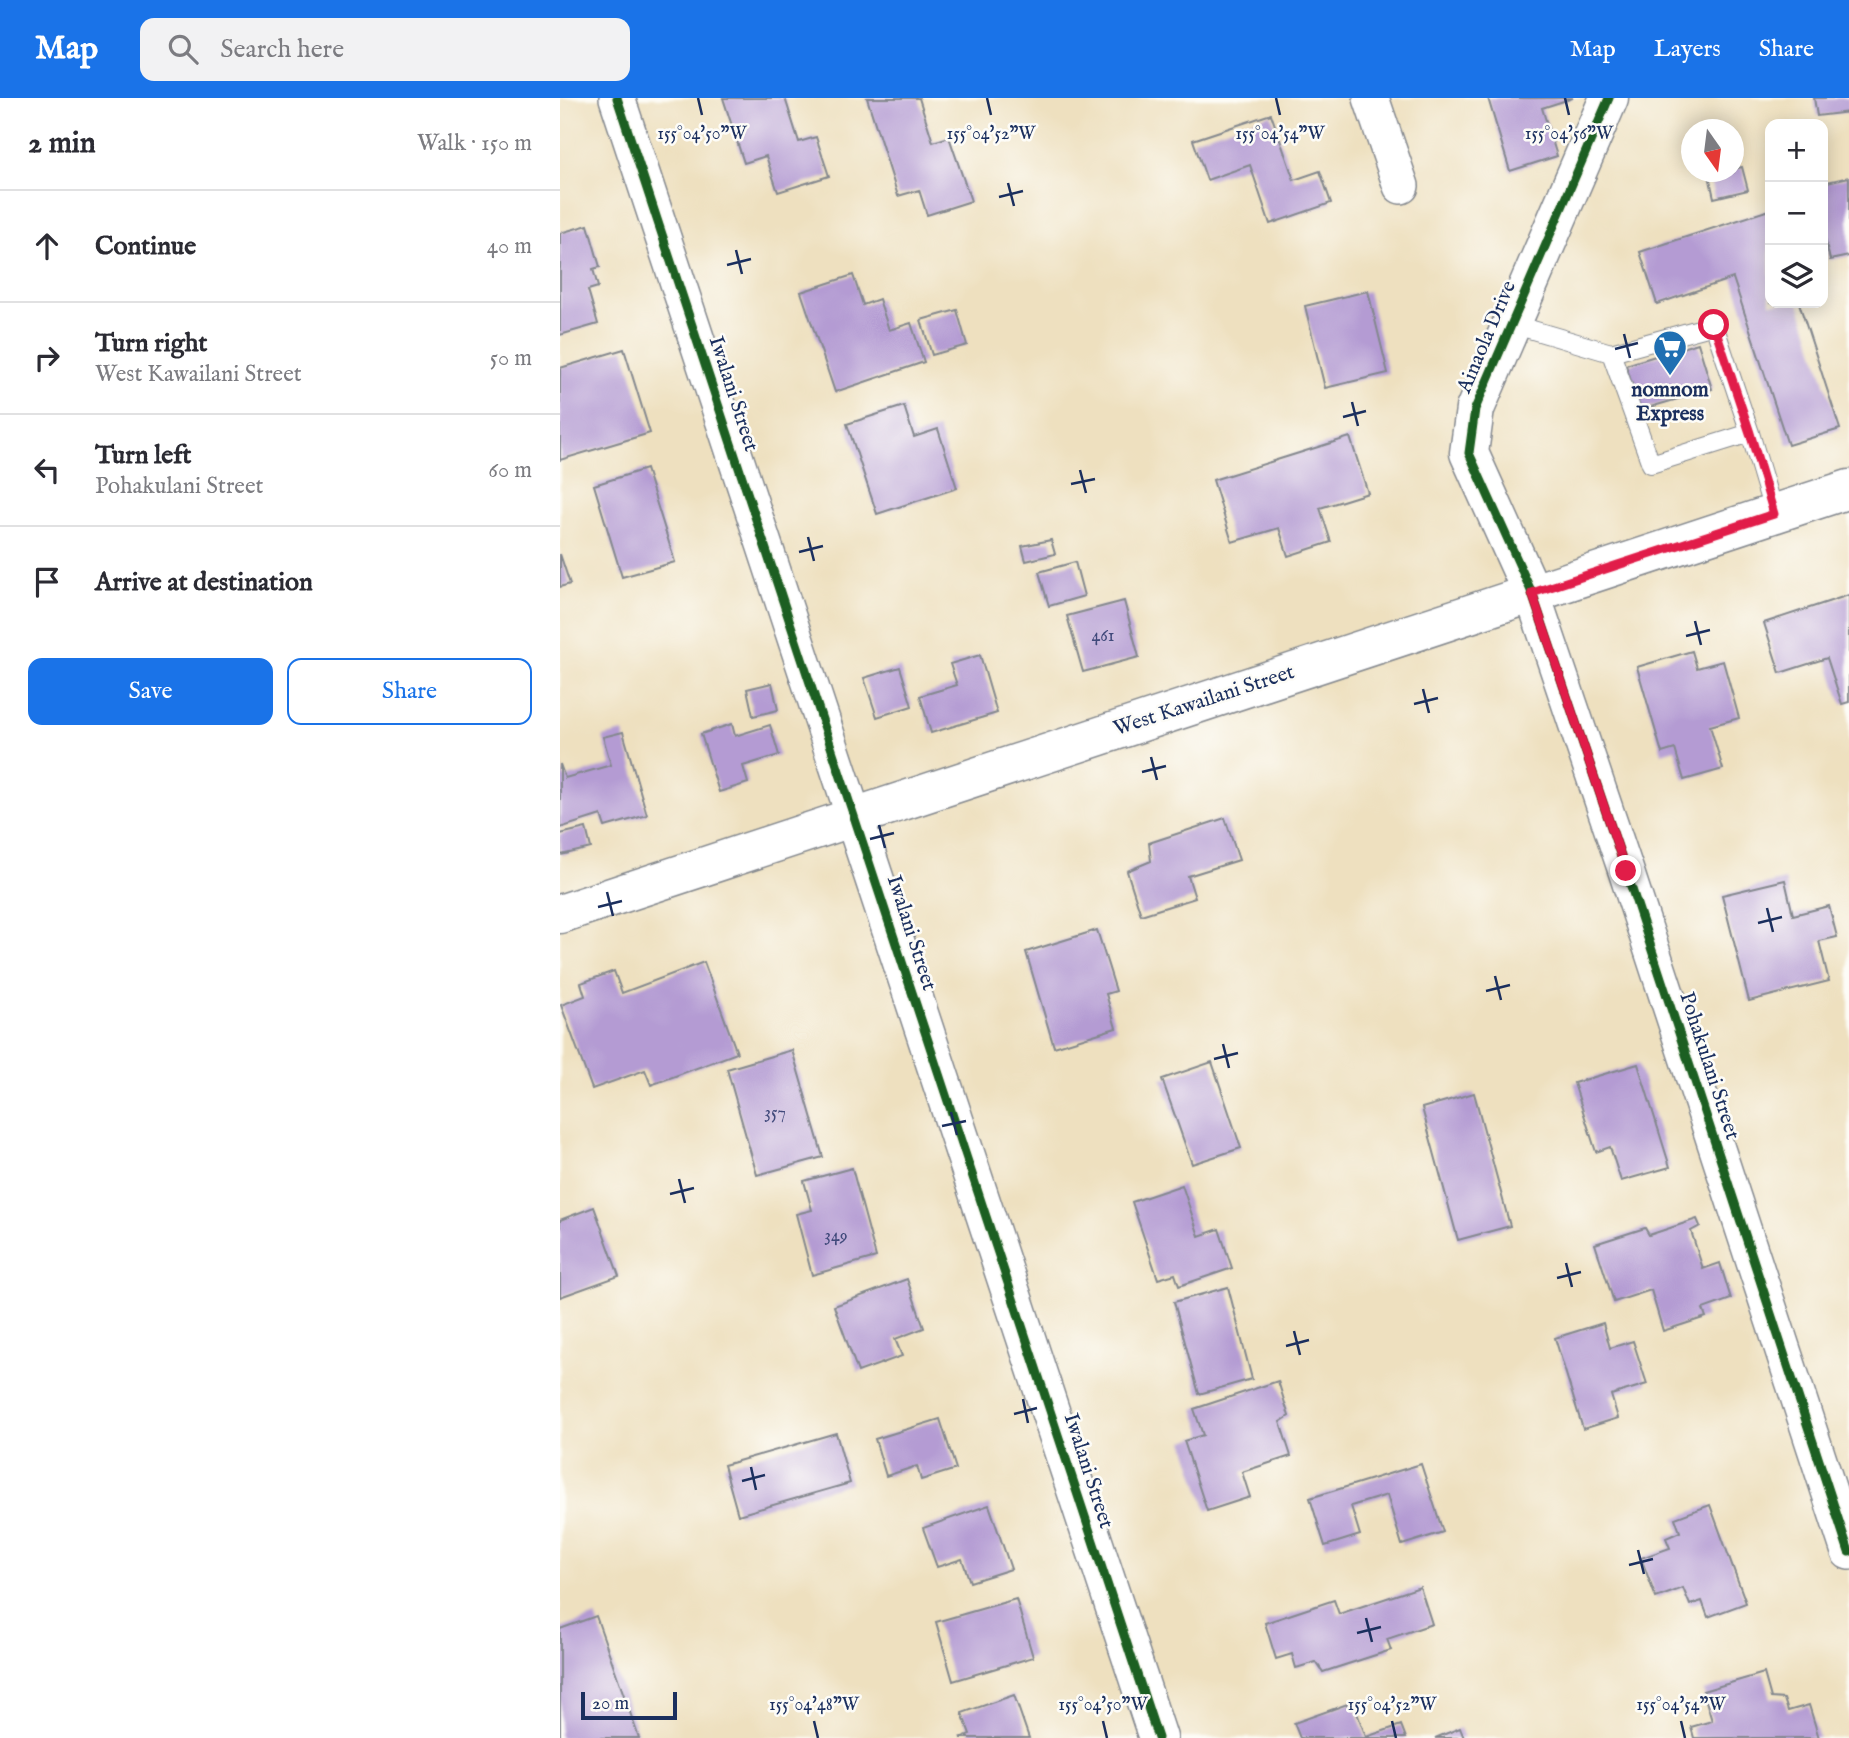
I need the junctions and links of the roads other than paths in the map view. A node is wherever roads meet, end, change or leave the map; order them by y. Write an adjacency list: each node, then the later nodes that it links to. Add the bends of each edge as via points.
1 (617, 98): 11 (street, Iwalani Street)
2 (1371, 98): 4 (street)
3 (1609, 98): 5 (street, Ainaola Drive)
4 (1401, 186)
5 (1512, 324): 6 (lane); 10 (street, Ainaola Drive, via 1475,409 1469,453)
6 (1611, 353): 7 (lane, via 1714,325); 7 (lane, via 1651,464)
7 (1750, 433): 9 (lane)
8 (1849, 489): 9 (street, West Kawailani Street)
9 (1774, 514): 10 (street, West Kawailani Street)
10 (1532, 593): 11 (street, West Kawailani Street); 13 (street, Pohakulani Street)
11 (854, 817): 12 (street, West Kawailani Street); 14 (street, Iwalani Street)
12 (560, 914)
13 (1849, 1552)
14 (1158, 1738)

